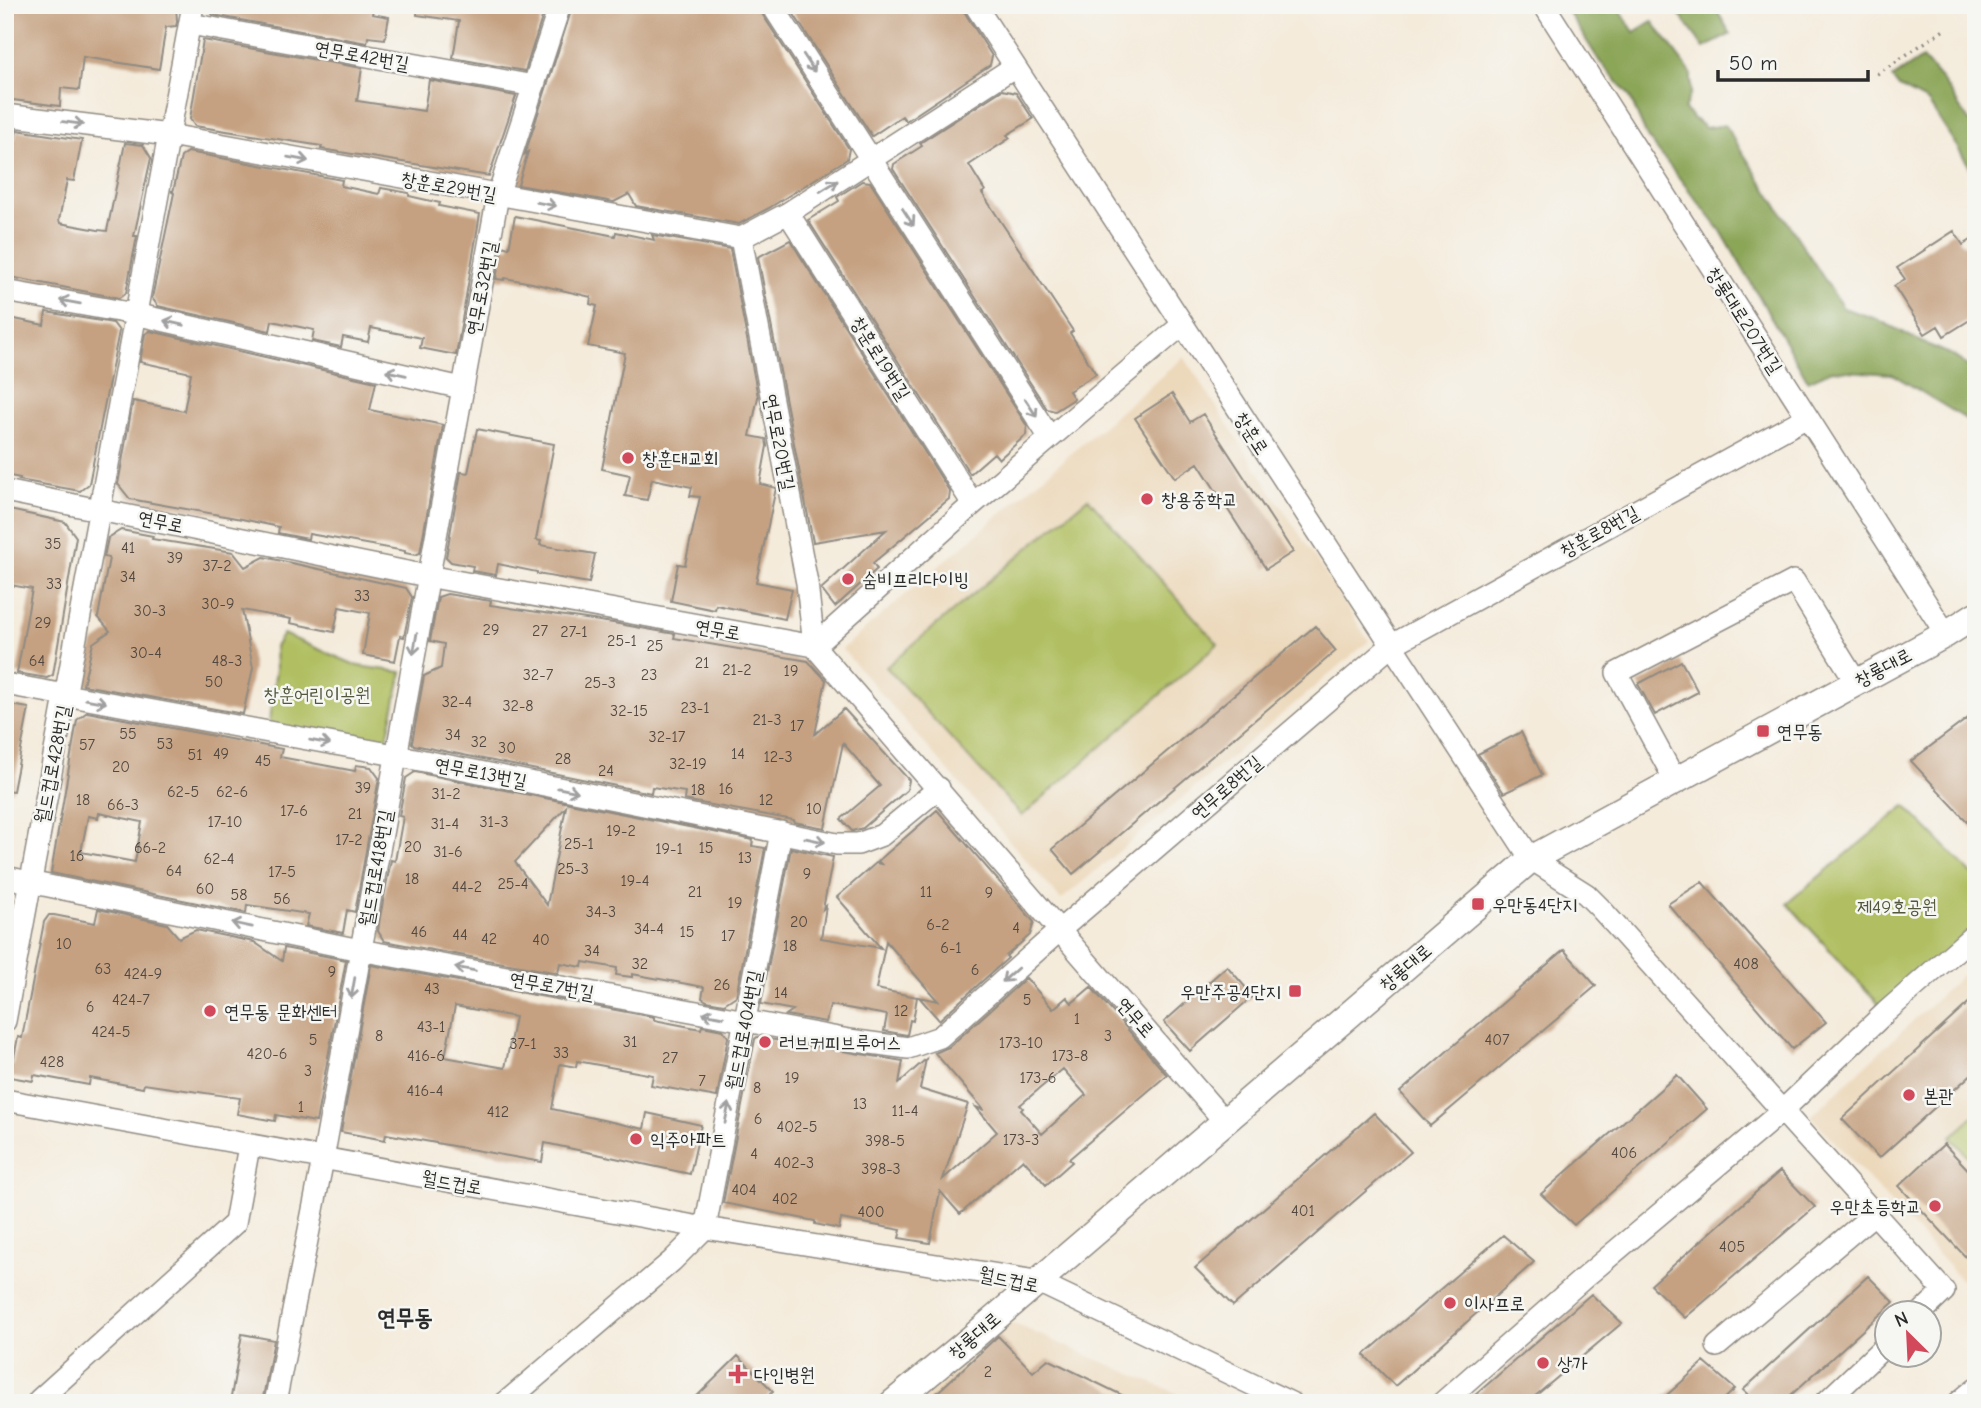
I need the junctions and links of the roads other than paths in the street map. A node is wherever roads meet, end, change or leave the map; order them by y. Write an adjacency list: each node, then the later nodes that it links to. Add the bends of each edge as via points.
1 (560, 5): 7 (street, 연무로32번길)
2 (772, 5): 10 (street, one-way to 10)
3 (975, 5): 6 (street, 창훈로)
4 (1544, 5): 18 (street, 창룡대로207번길)
5 (191, 15): 7 (street, 연무로42번길); 9 (street, 연무로42번길)
6 (1014, 67): 10 (street); 16 (street, 창훈로)
7 (534, 86): 11 (street, 연무로32번길)
8 (5, 115): 9 (street, 창훈로29번길, one-way to 9)
9 (169, 135): 11 (street, 창훈로29번길, one-way to 11); 15 (street, 연무로42번길)
10 (871, 160): 12 (street, one-way to 10); 19 (street, one-way to 19)
11 (498, 195): 13 (street, 창훈로29번길, one-way to 13); 17 (street, 연무로32번길)
12 (788, 212): 13 (street); 21 (street, 창훈로19번길)
13 (741, 238): 27 (street, 연무로20번길, via 807,583)
14 (5, 290): 15 (street, one-way to 14)
15 (135, 314): 17 (street, one-way to 15); 22 (street, 연무로42번길)
16 (1182, 325): 19 (street); 26 (street, 창훈로)
17 (462, 388): 23 (street, 연무로32번길)
18 (1807, 417): 25 (street, 창룡대로207번길); 26 (street, 창훈로8번길)
19 (1050, 438): 21 (street)
20 (5, 491): 22 (street, 연무로)
21 (973, 504): 27 (street)
22 (100, 508): 23 (street, 연무로); 30 (street, 월드컵로428번길)
23 (427, 576): 27 (street, 연무로); 31 (street, 월드컵로418번길, one-way to 31)
24 (1976, 615): 25 (main road, 창룡대로)
25 (1946, 634): 28 (main road, 창룡대로)
26 (1392, 645): 35 (street, 창훈로); 38 (street, 연무로8번길)
27 (814, 646): 33 (street, 연무로)
28 (1856, 682): 32 (main road, 창룡대로); 32 (street, via 1794,581 1617,673)
29 (5, 684): 30 (street, 연무로13번길)
30 (65, 695): 31 (street, 연무로13번길, one-way to 31); 37 (street, 월드컵로428번길)
31 (395, 755): 34 (street, 연무로13번길, one-way to 34); 40 (street, 월드컵로418번길)
32 (1675, 780): 35 (main road, 창룡대로)
33 (939, 788): 34 (street, 연무로13번길, one-way to 33, via 858,844 882,835); 38 (street, 연무로)
34 (780, 832): 42 (street, 월드컵로404번길)
35 (1531, 859): 44 (street, via 1600,908); 45 (main road, 창룡대로)
36 (5, 877): 37 (street, 연무로7번길)
37 (30, 882): 40 (street, 연무로7번길, one-way to 37); 41 (street, 월드컵로428번길)
38 (1061, 929): 42 (street, 연무로7번길, one-way to 42, via 940,1037 908,1048); 45 (street, 연무로)
39 (1976, 933): 44 (street)
40 (360, 950): 42 (street, 연무로7번길, one-way to 40); 47 (street, 월드컵로418번길, one-way to 47)
41 (5, 1021)
42 (745, 1021): 49 (street, 월드컵로404번길, one-way to 42)
43 (5, 1100): 46 (street, 월드컵로)
44 (1782, 1111): 48 (street); 60 (street)
45 (1225, 1122): 50 (main road, 창룡대로)
46 (249, 1146): 47 (street, 월드컵로); 56 (street, via 235,1223)
47 (323, 1159): 49 (street, 월드컵로); 57 (street)
48 (1874, 1214): 51 (street, via 1944,1291); 52 (street)
49 (705, 1228): 50 (street, 월드컵로); 58 (street)
50 (1036, 1281): 55 (street, 월드컵로); 59 (main road, 창룡대로)
51 (1935, 1300)
52 (1717, 1346)
53 (1872, 1358): 61 (street)
54 (1976, 1388): 62 (street)
55 (1288, 1402)
56 (39, 1403)
57 (275, 1403)
58 (505, 1403)
59 (893, 1403)
60 (1442, 1403)
61 (1825, 1403)
62 (1958, 1403)

